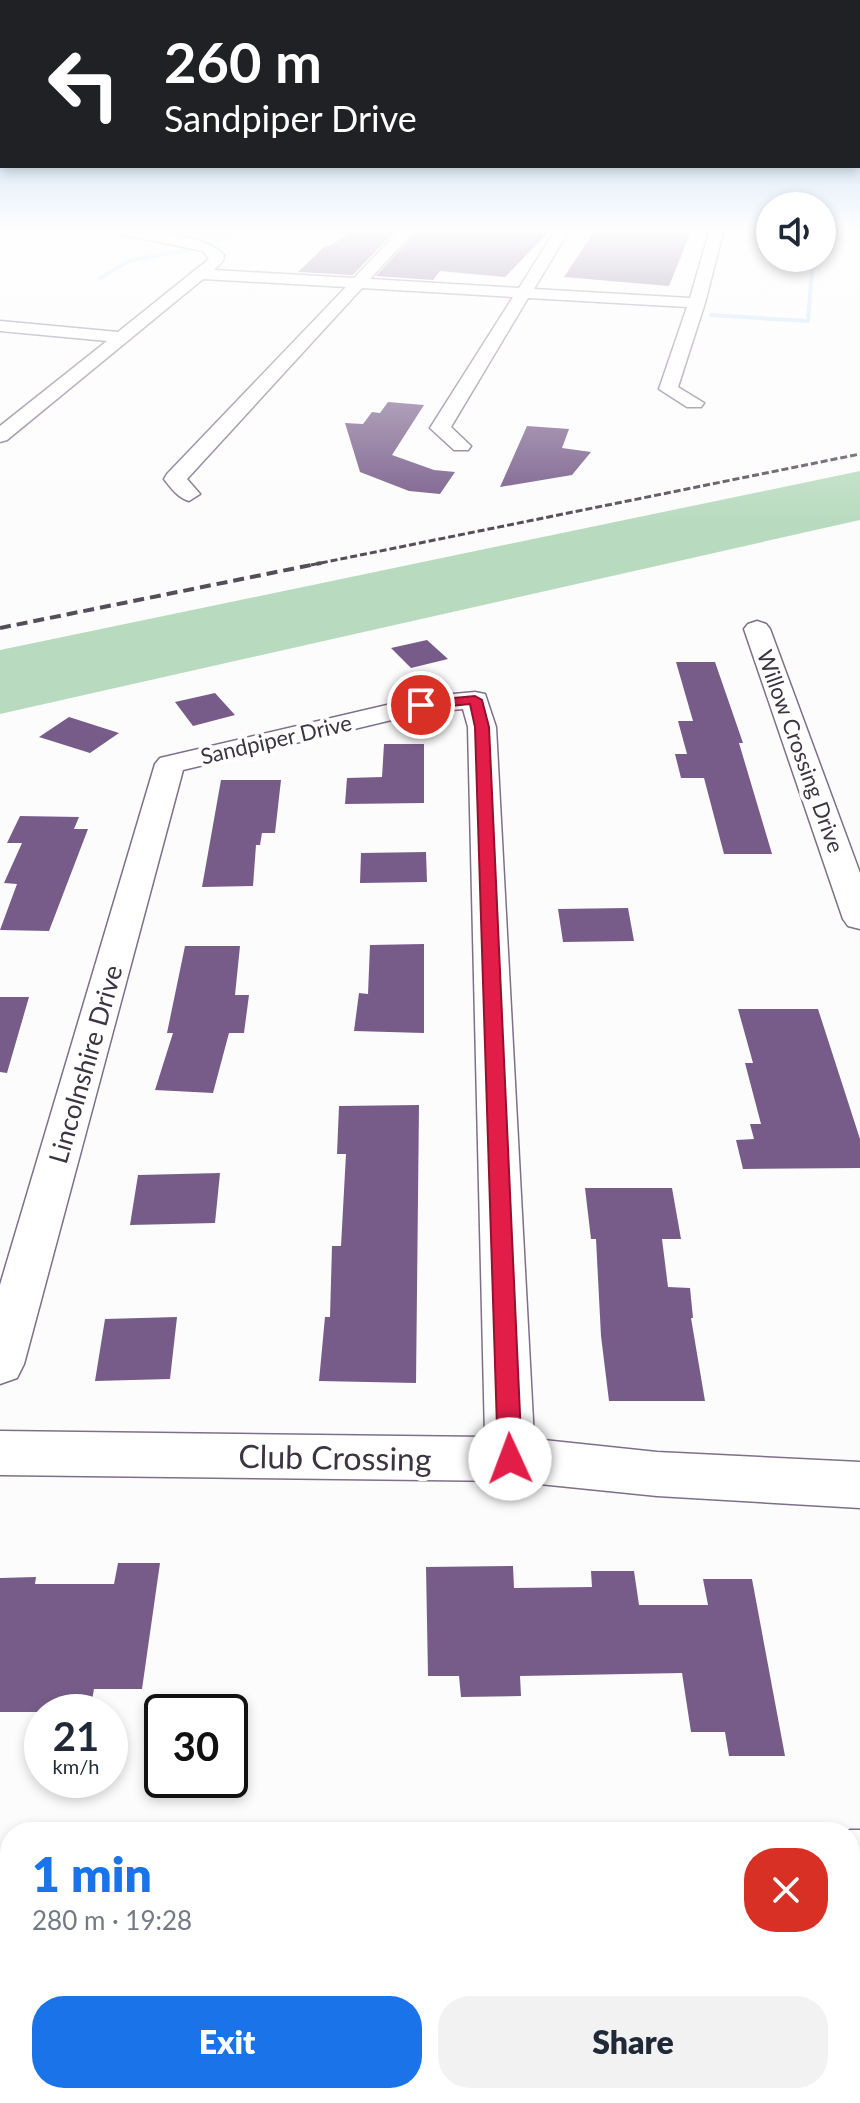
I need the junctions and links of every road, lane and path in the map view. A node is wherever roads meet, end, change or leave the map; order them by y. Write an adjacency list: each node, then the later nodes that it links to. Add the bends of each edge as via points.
1 (13, 327): 6 (street)
2 (133, 327): 6 (street)
3 (315, 327): 10 (street, via 175,479)
4 (504, 327): 9 (street, via 440,428)
5 (689, 327): 7 (street, via 668,389)
6 (121, 337): 8 (street)
7 (694, 403)
8 (0, 436)
9 (461, 446)
10 (189, 494)
11 (757, 629): 13 (street, Willow Crossing Drive)
12 (170, 764): 15 (street, Lincolnshire Drive); 17 (street, Sandpiper Drive, via 421,705 475,700 482,727)
13 (852, 871): 14 (street, Willow Crossing Drive)
14 (860, 919)
15 (0, 1364)
16 (0, 1453): 17 (street, Club Crossing)
17 (510, 1459): 18 (street, Club Crossing, via 657,1474)
18 (860, 1485)

